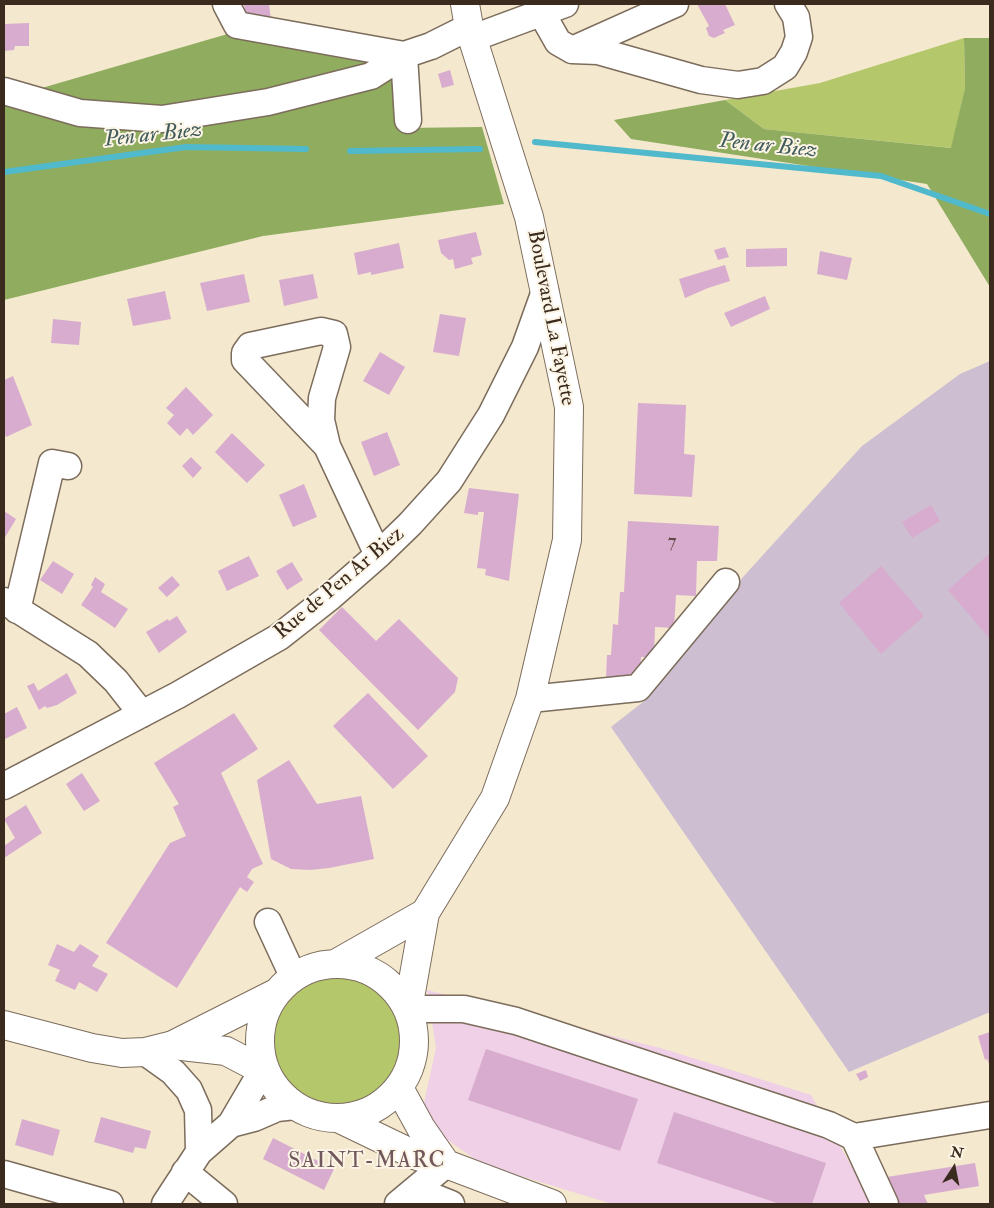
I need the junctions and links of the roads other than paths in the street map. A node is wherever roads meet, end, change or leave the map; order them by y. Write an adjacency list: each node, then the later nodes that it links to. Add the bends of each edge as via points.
1 (226, 4): 8 (street, via 237,25)
2 (565, 4): 5 (street)
3 (675, 4): 7 (street)
4 (788, 4): 7 (street, via 796,17 799,37 785,67 763,81 738,85 701,80 598,52)
5 (541, 12): 6 (street); 7 (street, via 558,42)
6 (469, 23): 8 (street, via 431,46); 11 (main road, Boulevard La Fayette, via 524,197)
7 (572, 50)
8 (404, 55): 9 (street, via 371,76 268,102 162,119 80,113); 10 (street)
9 (4, 91)
10 (408, 120)
11 (545, 291): 14 (street, Rue de Pen Ar Biez, via 525,347 449,481); 17 (main road, Boulevard La Fayette, via 569,407 566,540)
12 (327, 446): 12 (street, via 322,398 337,347 334,334 321,331 250,346 244,353 246,360); 14 (street)
13 (68, 466): 16 (street, via 52,463)
14 (378, 555): 18 (street, Rue de Pen Ar Biez, via 279,637)
15 (726, 582): 17 (street, via 638,688)
16 (10, 605): 18 (street, via 88,654 116,681)
17 (530, 699): 20 (main road, Boulevard La Fayette, via 495,798)
18 (142, 714): 19 (street, Rue de Pen Ar Biez)
19 (4, 786)
20 (426, 913): 22 (main road, Boulevard La Fayette); 24 (main road, Boulevard La Fayette)
21 (268, 922): 23 (street)
22 (337, 963): 23 (main road, via 308,969); 24 (main road, via 359,966 379,976 396,991)
23 (284, 985): 26 (main road); 28 (main road, via 264,1012 260,1052)
24 (408, 1010): 29 (main road, via 415,1031 414,1052 409,1071); 34 (street, via 464,1009 516,1021 784,1108)
25 (4, 1025): 27 (main road, via 92,1048 122,1053)
26 (173, 1045): 27 (main road); 28 (main road, via 226,1051)
27 (145, 1052): 35 (street, via 174,1072 198,1110)
28 (266, 1072): 30 (main road, via 275,1088); 33 (street, via 258,1078)
29 (399, 1088): 32 (main road, via 383,1104 362,1114); 36 (main road, via 420,1128)
30 (295, 1106): 32 (main road, via 316,1116); 33 (street, via 277,1108)
31 (990, 1115): 34 (street)
32 (340, 1119): 36 (main road, via 394,1146)
33 (230, 1124): 35 (street)
34 (854, 1137): 44 (street)
35 (192, 1162): 40 (street); 41 (street)
36 (446, 1164): 38 (street); 43 (main road)
37 (4, 1174): 39 (street)
38 (407, 1197): 42 (street)
39 (110, 1204)
40 (165, 1204)
41 (224, 1204)
42 (451, 1204)
43 (552, 1204)
44 (885, 1204)

